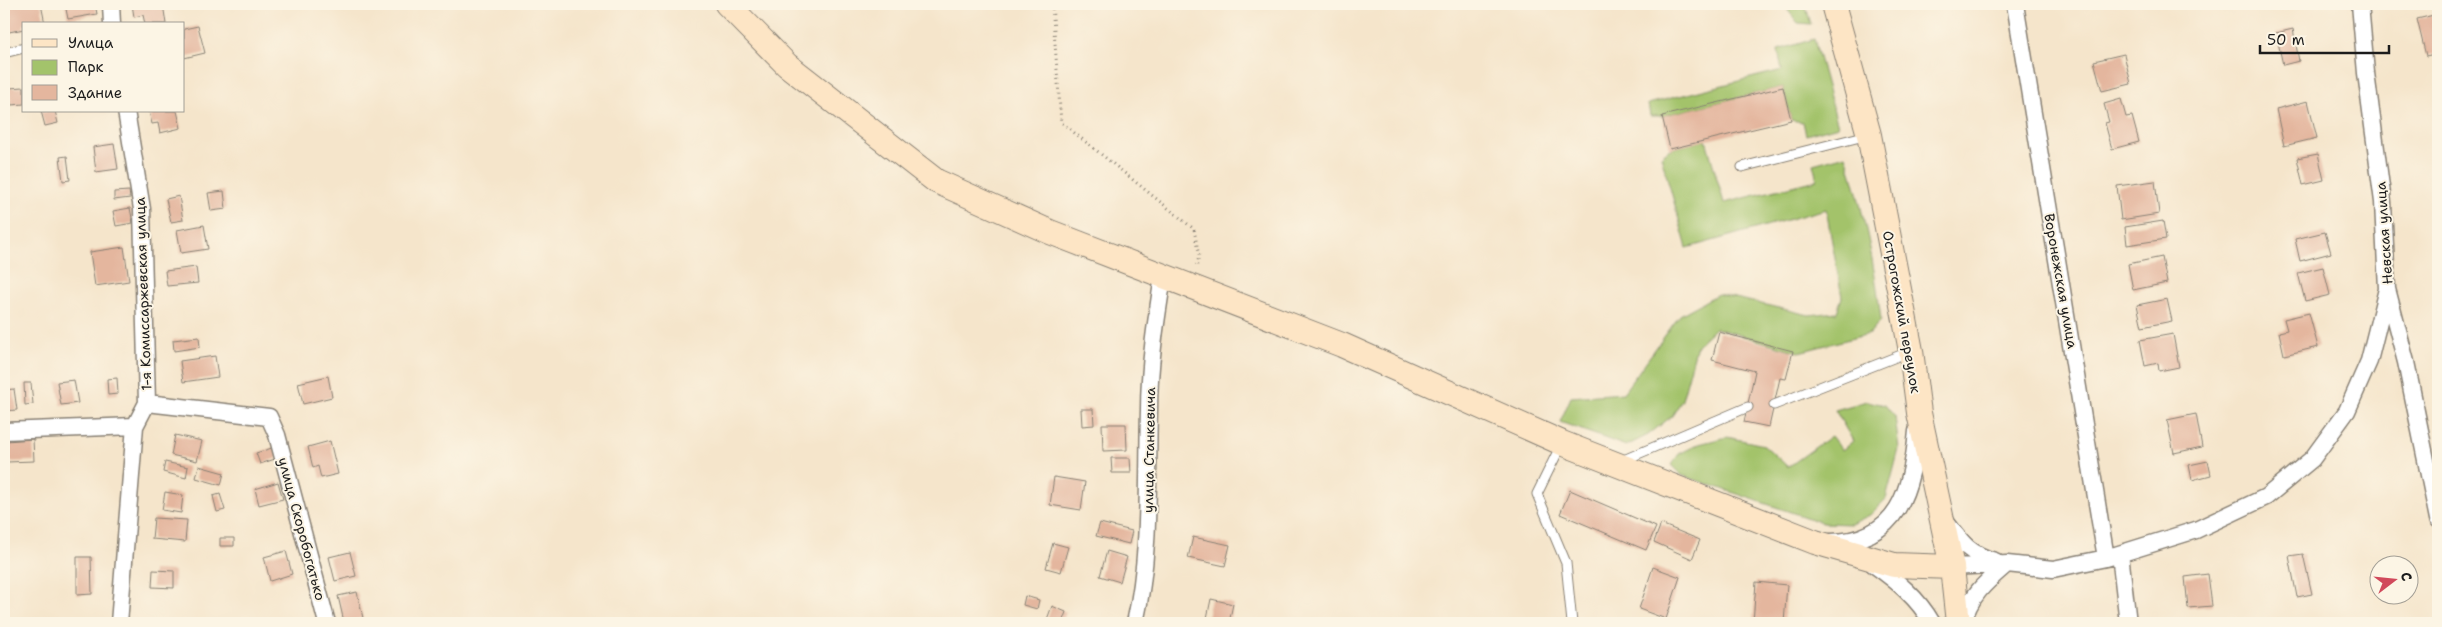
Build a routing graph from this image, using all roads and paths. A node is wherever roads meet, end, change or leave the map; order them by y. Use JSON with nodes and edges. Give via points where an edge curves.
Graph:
{"nodes":[{"id":1,"x":111,"y":4,"type":"edge"},
{"id":2,"x":727,"y":4,"type":"edge"},
{"id":3,"x":1052,"y":4,"type":"edge"},
{"id":4,"x":1833,"y":4,"type":"edge"},
{"id":5,"x":2015,"y":4,"type":"edge"},
{"id":6,"x":2360,"y":4,"type":"edge"},
{"id":7,"x":112,"y":22,"type":"edge"},
{"id":8,"x":22,"y":48,"type":"edge"},
{"id":9,"x":4,"y":53,"type":"edge"},
{"id":10,"x":126,"y":112,"type":"edge"},
{"id":11,"x":1869,"y":135,"type":"junction"},
{"id":12,"x":1742,"y":167,"type":"dead end"},
{"id":13,"x":1162,"y":277,"type":"junction"},
{"id":14,"x":1193,"y":288,"type":"junction"},
{"id":15,"x":2387,"y":289,"type":"junction"},
{"id":16,"x":1911,"y":351,"type":"junction"},
{"id":17,"x":147,"y":403,"type":"junction"},
{"id":18,"x":1774,"y":405,"type":"dead end"},
{"id":19,"x":1748,"y":407,"type":"dead end"},
{"id":20,"x":1919,"y":412,"type":"junction"},
{"id":21,"x":135,"y":426,"type":"junction"},
{"id":22,"x":4,"y":431,"type":"edge"},
{"id":23,"x":1562,"y":443,"type":"junction"},
{"id":24,"x":1614,"y":464,"type":"junction"},
{"id":25,"x":1940,"y":514,"type":"junction"},
{"id":26,"x":2438,"y":519,"type":"edge"},
{"id":27,"x":1815,"y":542,"type":"junction"},
{"id":28,"x":1861,"y":556,"type":"junction"},
{"id":29,"x":2113,"y":556,"type":"junction"},
{"id":30,"x":2007,"y":564,"type":"junction"},
{"id":31,"x":1952,"y":567,"type":"junction"},
{"id":32,"x":119,"y":623,"type":"edge"},
{"id":33,"x":327,"y":623,"type":"edge"},
{"id":34,"x":1135,"y":623,"type":"edge"},
{"id":35,"x":1572,"y":623,"type":"edge"},
{"id":36,"x":1932,"y":623,"type":"edge"},
{"id":37,"x":1958,"y":623,"type":"edge"},
{"id":38,"x":1963,"y":623,"type":"edge"},
{"id":39,"x":2128,"y":623,"type":"edge"}],
"edges":[{"from":1,"to":7,"type":"street"},
{"from":2,"to":13,"type":"main road","via":[[787,65],[936,181]]},
{"from":3,"to":14,"type":"path","via":[[1061,122],[1194,230],[1198,257]]},
{"from":4,"to":11,"type":"main road","name":"Острогожский переулок"},
{"from":5,"to":29,"type":"street","name":"Воронежская улица"},
{"from":6,"to":15,"type":"street","name":"Невская улица","via":[[2383,202]]},
{"from":8,"to":9,"type":"lane"},
{"from":10,"to":17,"type":"street","name":"1-я Комиссаржевская улица","via":[[142,209]]},
{"from":11,"to":12,"type":"lane"},
{"from":11,"to":16,"type":"main road","name":"Острогожский переулок"},
{"from":13,"to":14,"type":"main road"},
{"from":13,"to":34,"type":"street","name":"улица Станкевича","via":[[1153,336],[1148,513],[1141,598]]},
{"from":14,"to":23,"type":"main road","via":[[1342,345]]},
{"from":15,"to":26,"type":"street","name":"Невская улица","via":[[2406,362]]},
{"from":15,"to":29,"type":"street","via":[[2362,378],[2347,411],[2312,459],[2266,497],[2196,530]]},
{"from":16,"to":18,"type":"lane"},
{"from":16,"to":20,"type":"main road","name":"Острогожский переулок"},
{"from":17,"to":21,"type":"street","name":"1-я Комиссаржевская улица"},
{"from":17,"to":33,"type":"street","name":"улица Скоробогатько","via":[[269,417],[277,435]]},
{"from":19,"to":24,"type":"lane"},
{"from":20,"to":25,"type":"main road","name":"Острогожский переулок"},
{"from":20,"to":27,"type":"street","via":[[1908,489],[1896,514],[1870,534],[1841,542]]},
{"from":21,"to":22,"type":"street"},
{"from":21,"to":32,"type":"street","name":"1-я Комиссаржевская улица"},
{"from":23,"to":24,"type":"main road"},
{"from":23,"to":35,"type":"lane","via":[[1537,494],[1566,563]]},
{"from":24,"to":27,"type":"main road"},
{"from":25,"to":30,"type":"street","via":[[1960,541],[1978,557]]},
{"from":25,"to":31,"type":"main road","name":"Острогожский переулок"},
{"from":27,"to":28,"type":"main road"},
{"from":28,"to":31,"type":"main road","via":[[1894,565]]},
{"from":28,"to":36,"type":"street","via":[[1898,581]]},
{"from":29,"to":30,"type":"street","via":[[2053,569]]},
{"from":29,"to":39,"type":"street","name":"Воронежская улица"},
{"from":30,"to":31,"type":"street"},
{"from":30,"to":38,"type":"street","via":[[1980,589],[1966,608]]},
{"from":31,"to":37,"type":"main road","name":"Острогожский переулок"}]}
